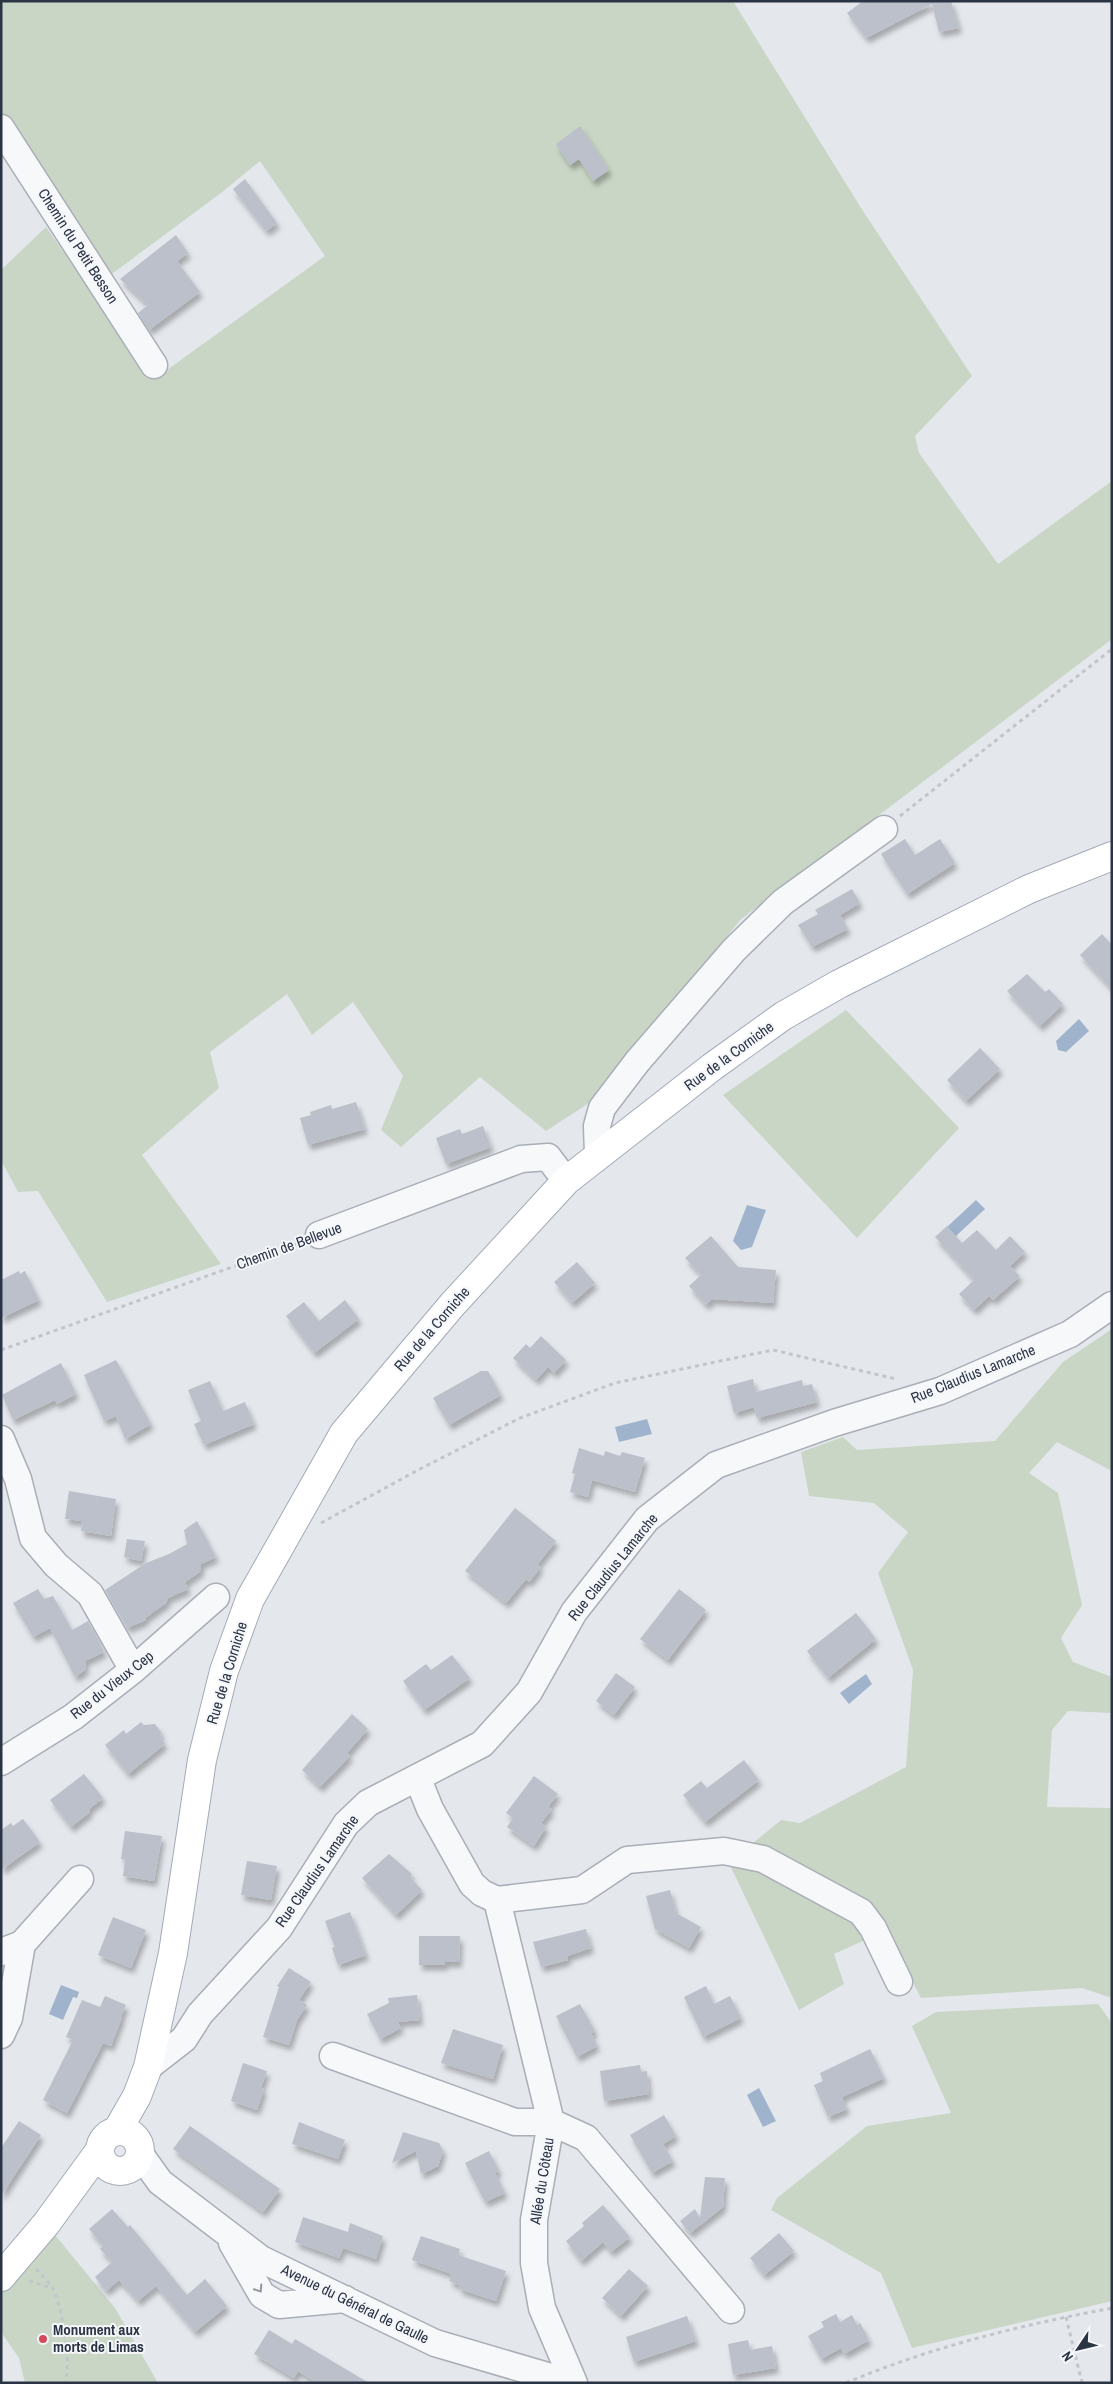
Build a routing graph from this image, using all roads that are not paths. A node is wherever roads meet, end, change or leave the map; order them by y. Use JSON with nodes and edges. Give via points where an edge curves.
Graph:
{"nodes":[{"id":1,"x":1,"y":128,"type":"edge"},
{"id":2,"x":154,"y":365,"type":"dead end"},
{"id":3,"x":884,"y":829,"type":"road end"},
{"id":4,"x":1112,"y":856,"type":"edge"},
{"id":5,"x":598,"y":1155,"type":"junction"},
{"id":6,"x":566,"y":1181,"type":"junction"},
{"id":7,"x":319,"y":1236,"type":"road end"},
{"id":8,"x":1112,"y":1305,"type":"edge"},
{"id":9,"x":1,"y":1439,"type":"edge"},
{"id":10,"x":216,"y":1597,"type":"dead end"},
{"id":11,"x":134,"y":1670,"type":"junction"},
{"id":12,"x":1,"y":1762,"type":"edge"},
{"id":13,"x":418,"y":1779,"type":"junction"},
{"id":14,"x":80,"y":1879,"type":"dead end"},
{"id":15,"x":497,"y":1900,"type":"junction"},
{"id":16,"x":12,"y":1948,"type":"edge"},
{"id":17,"x":899,"y":1982,"type":"dead end"},
{"id":18,"x":1,"y":2035,"type":"edge"},
{"id":19,"x":333,"y":2056,"type":"dead end"},
{"id":20,"x":148,"y":2067,"type":"junction"},
{"id":21,"x":552,"y":2122,"type":"junction"},
{"id":22,"x":122,"y":2152,"type":"junction"},
{"id":23,"x":226,"y":2232,"type":"junction"},
{"id":24,"x":1,"y":2277,"type":"edge"},
{"id":25,"x":345,"y":2299,"type":"junction"},
{"id":26,"x":731,"y":2310,"type":"dead end"},
{"id":27,"x":573,"y":2383,"type":"edge"}],
"edges":[{"from":1,"to":2,"type":"street","name":"Chemin du Petit Besson"},
{"from":3,"to":5,"type":"street","via":[[783,902],[734,950],[637,1062],[602,1108],[597,1126]]},
{"from":4,"to":5,"type":"main road","name":"Rue de la Corniche","via":[[1030,889],[839,984],[783,1016]]},
{"from":5,"to":6,"type":"main road","name":"Rue de la Corniche"},
{"from":6,"to":7,"type":"street","name":"Chemin de Bellevue","via":[[548,1157],[521,1159]]},
{"from":6,"to":20,"type":"main road","name":"Rue de la Corniche","via":[[452,1304],[344,1432],[250,1599],[224,1671],[202,1760],[173,1953]]},
{"from":8,"to":13,"type":"street","name":"Rue Claudius Lamarche","via":[[1070,1334],[940,1391],[716,1464],[647,1519],[574,1612],[529,1692],[482,1744]]},
{"from":9,"to":11,"type":"street","via":[[18,1479],[33,1538],[56,1566],[90,1594]]},
{"from":10,"to":11,"type":"street","name":"Rue du Vieux Cep"},
{"from":11,"to":12,"type":"street","name":"Rue du Vieux Cep","via":[[73,1717]]},
{"from":13,"to":15,"type":"street","via":[[430,1809],[472,1884]]},
{"from":13,"to":20,"type":"street","name":"Rue Claudius Lamarche","via":[[368,1803],[346,1824],[278,1928],[200,2014],[184,2039]]},
{"from":14,"to":16,"type":"street"},
{"from":15,"to":17,"type":"street","via":[[582,1890],[627,1860],[724,1851],[763,1859],[860,1912],[873,1928]]},
{"from":15,"to":21,"type":"street","name":"Allée du Côteau"},
{"from":16,"to":18,"type":"street","via":[[9,2018]]},
{"from":19,"to":21,"type":"street","name":"Allée du Côteau","via":[[515,2122]]},
{"from":20,"to":22,"type":"main road","name":"Rue de la Corniche"},
{"from":21,"to":26,"type":"street","name":"Allée du Côteau","via":[[586,2138]]},
{"from":21,"to":27,"type":"street","name":"Allée du Côteau","via":[[534,2220],[534,2263],[542,2308]]},
{"from":22,"to":23,"type":"street","name":"Avenue du Général de Gaulle"},
{"from":22,"to":24,"type":"main road","via":[[63,2201],[23,2254]]},
{"from":23,"to":25,"type":"street","name":"Avenue du Général de Gaulle","via":[[261,2259]]},
{"from":23,"to":25,"type":"street","one_way":true,"via":[[262,2295],[279,2305]]},
{"from":25,"to":27,"type":"street","name":"Avenue du Général de Gaulle","via":[[435,2343]]}]}
